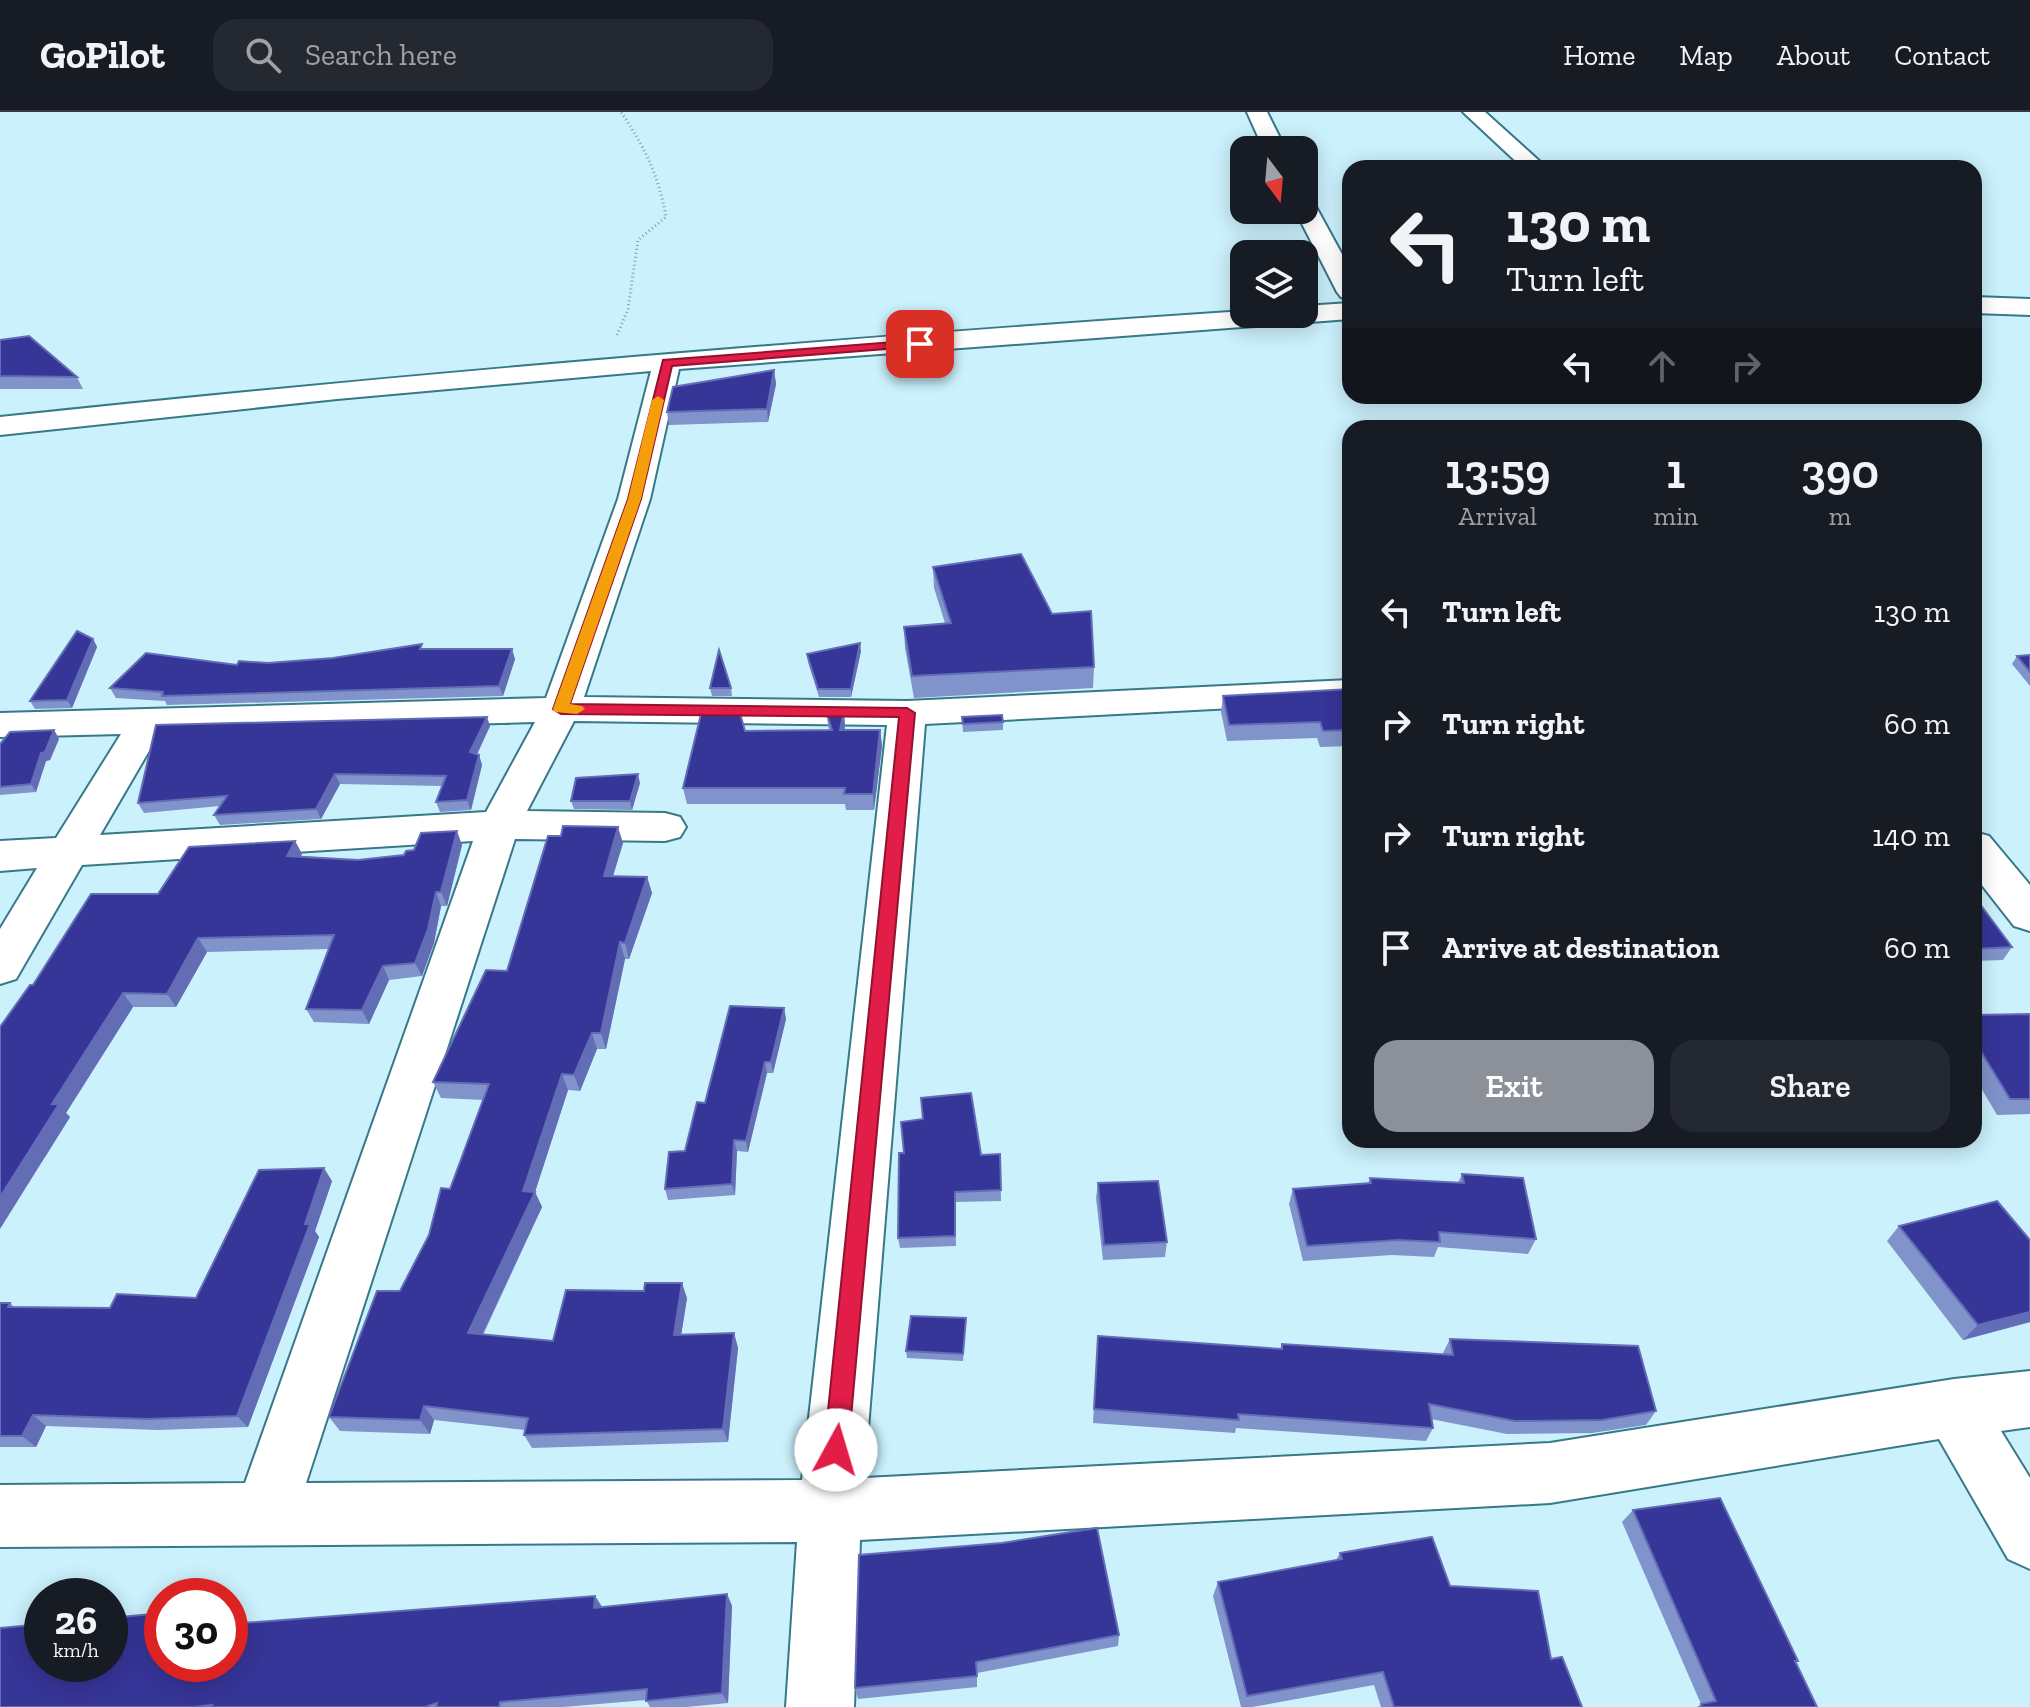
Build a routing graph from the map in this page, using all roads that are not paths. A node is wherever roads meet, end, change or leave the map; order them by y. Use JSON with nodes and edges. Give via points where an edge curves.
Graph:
{"nodes":[{"id":1,"x":1257,"y":112,"type":"edge"},
{"id":2,"x":1473,"y":112,"type":"edge"},
{"id":3,"x":1268,"y":136,"type":"edge"},
{"id":4,"x":1527,"y":160,"type":"edge"},
{"id":5,"x":1314,"y":224,"type":"edge"},
{"id":6,"x":1342,"y":277,"type":"edge"},
{"id":7,"x":1982,"y":305,"type":"edge"},
{"id":8,"x":2030,"y":307,"type":"edge"},
{"id":9,"x":1342,"y":312,"type":"edge"},
{"id":10,"x":667,"y":363,"type":"junction"},
{"id":11,"x":0,"y":426,"type":"edge"},
{"id":12,"x":1342,"y":691,"type":"edge"},
{"id":13,"x":561,"y":709,"type":"junction"},
{"id":14,"x":907,"y":713,"type":"junction"},
{"id":15,"x":147,"y":722,"type":"junction"},
{"id":16,"x":0,"y":725,"type":"edge"},
{"id":17,"x":499,"y":825,"type":"junction"},
{"id":18,"x":665,"y":827,"type":"dead end"},
{"id":19,"x":69,"y":852,"type":"junction"},
{"id":20,"x":0,"y":856,"type":"edge"},
{"id":21,"x":1982,"y":856,"type":"edge"},
{"id":22,"x":2030,"y":915,"type":"edge"},
{"id":23,"x":0,"y":967,"type":"edge"},
{"id":24,"x":2030,"y":1399,"type":"edge"},
{"id":25,"x":1954,"y":1408,"type":"junction"},
{"id":26,"x":830,"y":1511,"type":"junction"},
{"id":27,"x":265,"y":1514,"type":"junction"},
{"id":28,"x":0,"y":1516,"type":"edge"},
{"id":29,"x":2030,"y":1537,"type":"edge"},
{"id":30,"x":820,"y":1707,"type":"edge"}],
"edges":[{"from":1,"to":3,"type":"street"},
{"from":2,"to":4,"type":"street"},
{"from":5,"to":6,"type":"street"},
{"from":7,"to":8,"type":"street"},
{"from":9,"to":10,"type":"street"},
{"from":10,"to":11,"type":"street"},
{"from":10,"to":13,"type":"street","via":[[634,499]]},
{"from":12,"to":14,"type":"street"},
{"from":13,"to":14,"type":"street"},
{"from":13,"to":15,"type":"street"},
{"from":13,"to":17,"type":"street"},
{"from":14,"to":26,"type":"street"},
{"from":15,"to":16,"type":"street"},
{"from":15,"to":19,"type":"street"},
{"from":17,"to":18,"type":"street"},
{"from":17,"to":19,"type":"street"},
{"from":17,"to":27,"type":"street"},
{"from":19,"to":20,"type":"street"},
{"from":19,"to":23,"type":"street"},
{"from":21,"to":22,"type":"street"},
{"from":24,"to":25,"type":"street"},
{"from":25,"to":26,"type":"street","via":[[1550,1473]]},
{"from":25,"to":29,"type":"street"},
{"from":26,"to":27,"type":"street"},
{"from":26,"to":30,"type":"street"},
{"from":27,"to":28,"type":"street"}]}
